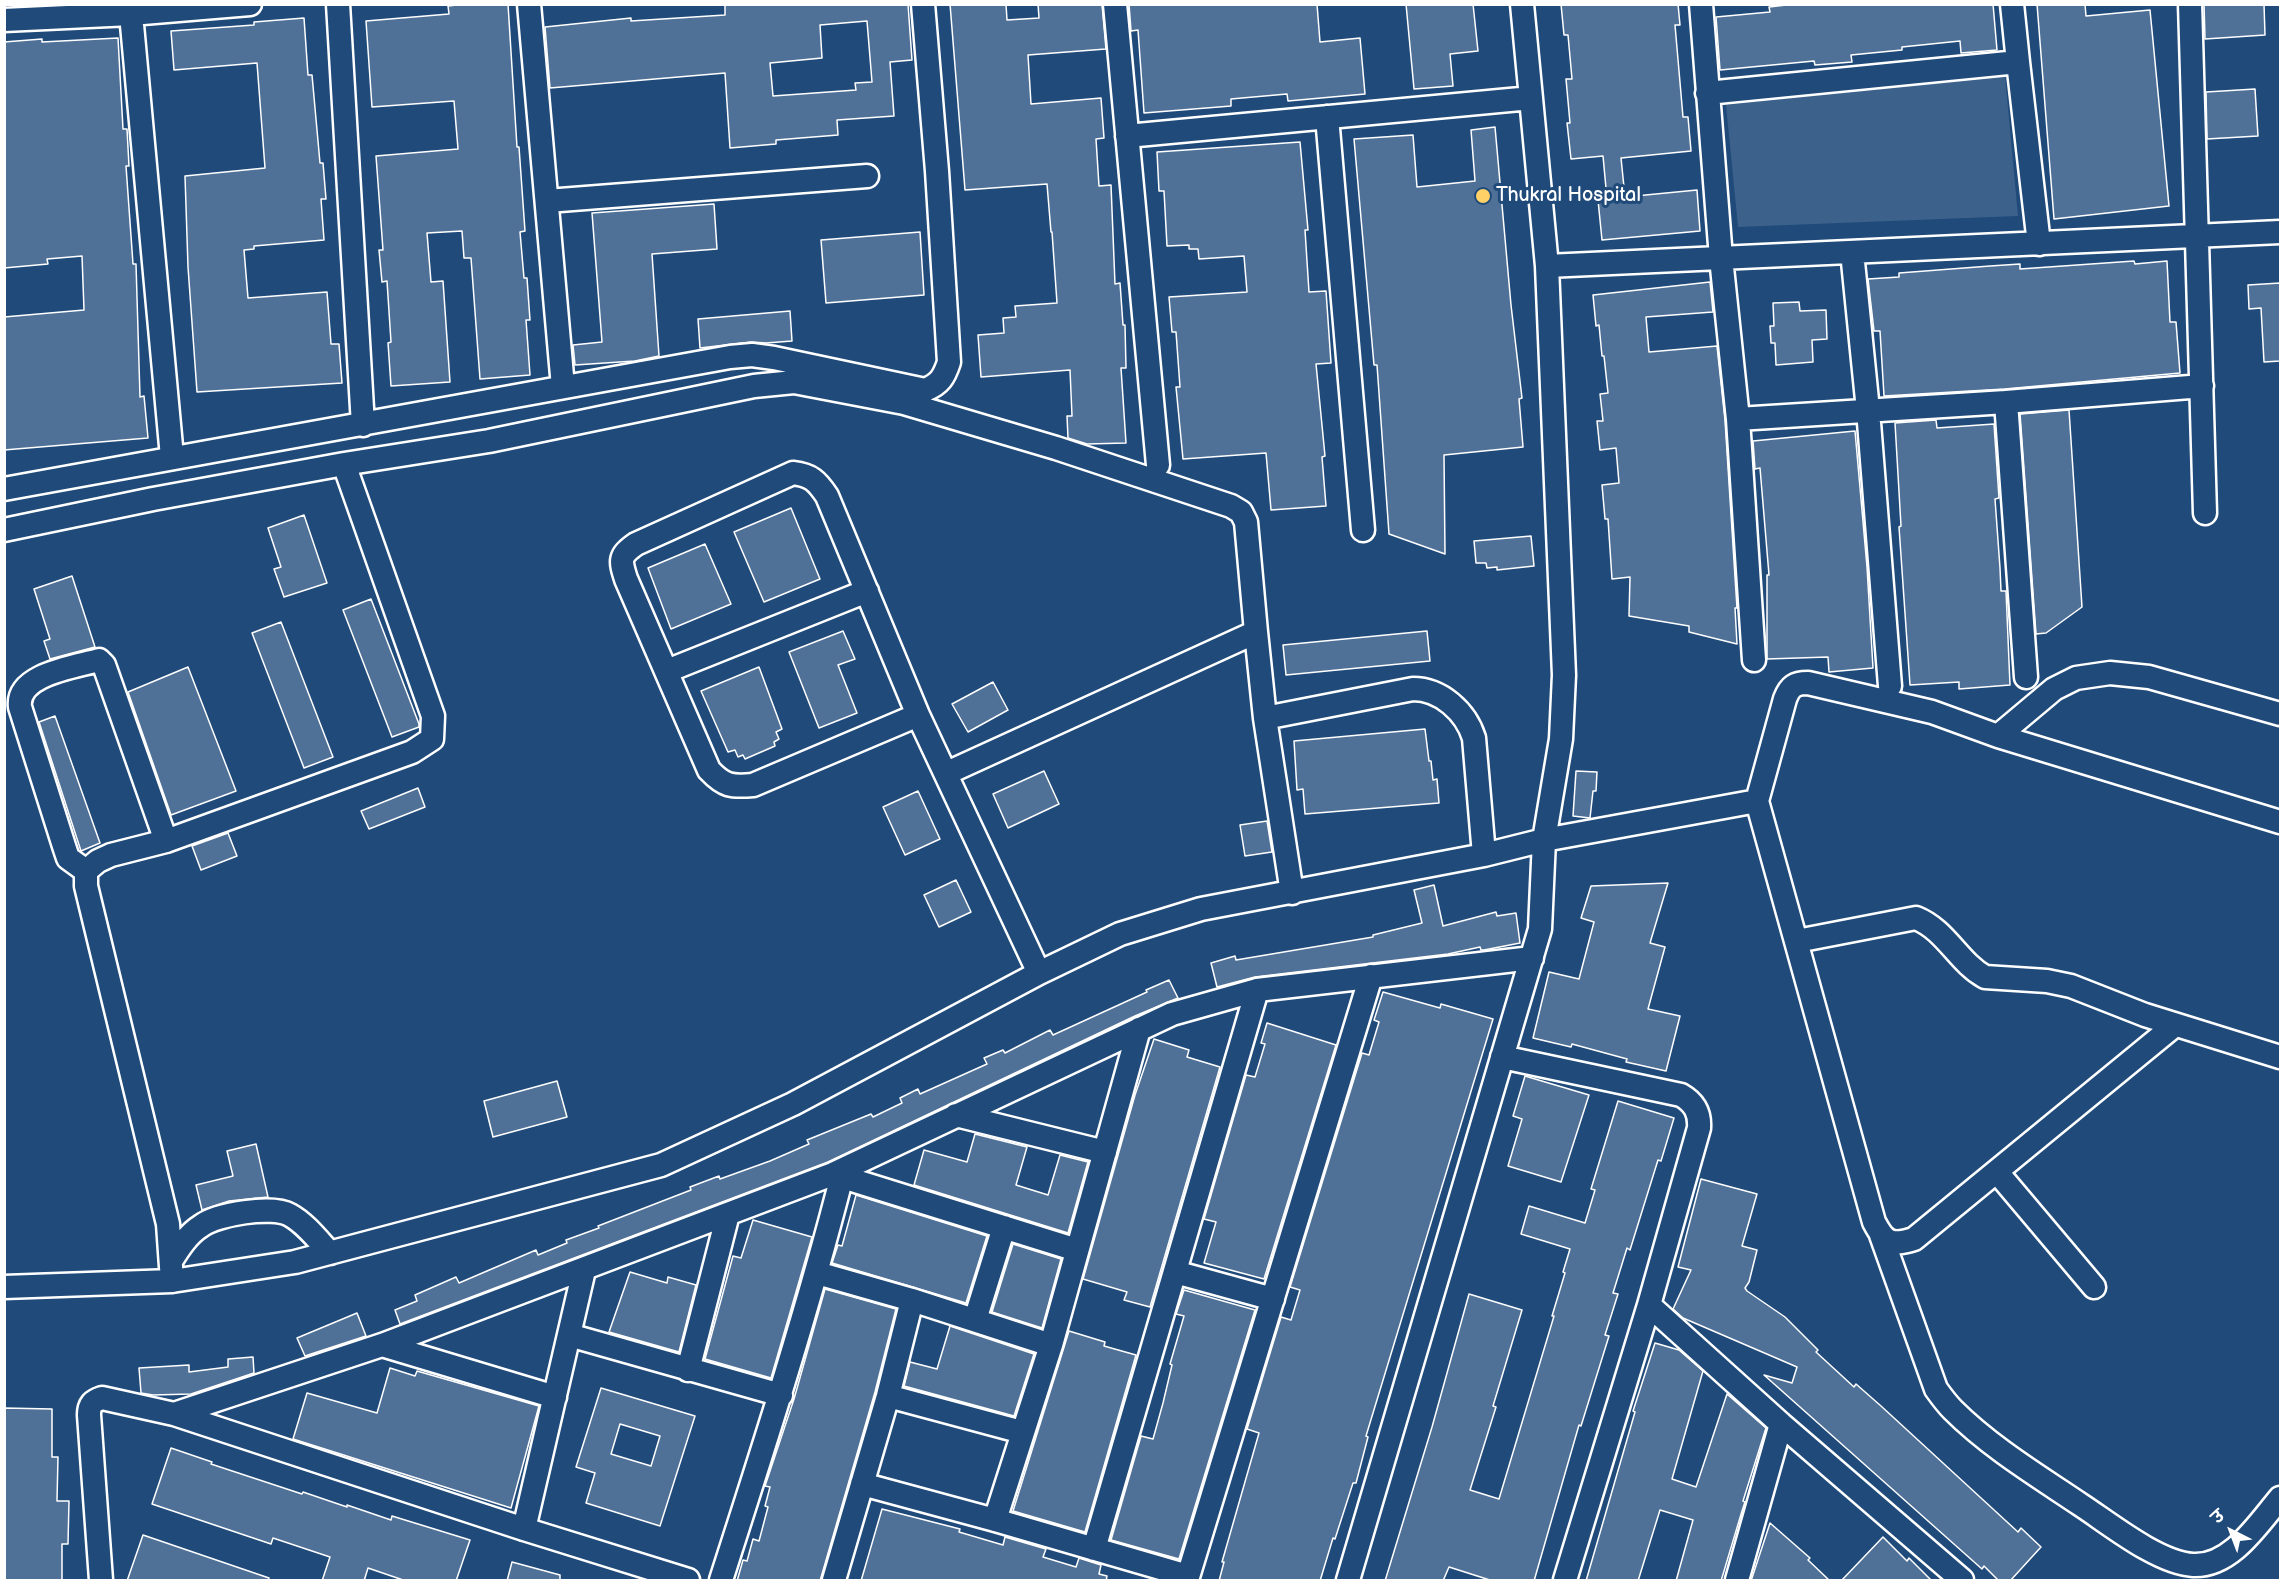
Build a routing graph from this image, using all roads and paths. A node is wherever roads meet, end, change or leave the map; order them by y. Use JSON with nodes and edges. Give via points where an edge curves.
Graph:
{"nodes":[{"id":1,"x":250,"y":4,"type":"edge"},
{"id":2,"x":338,"y":4,"type":"edge"},
{"id":3,"x":529,"y":4,"type":"edge"},
{"id":4,"x":923,"y":4,"type":"edge"},
{"id":5,"x":1115,"y":4,"type":"edge"},
{"id":6,"x":1522,"y":4,"type":"edge"},
{"id":7,"x":1701,"y":4,"type":"edge"},
{"id":8,"x":2012,"y":4,"type":"edge"},
{"id":9,"x":2190,"y":4,"type":"edge"},
{"id":10,"x":131,"y":14,"type":"junction"},
{"id":11,"x":4,"y":20,"type":"edge"},
{"id":12,"x":2018,"y":62,"type":"junction"},
{"id":13,"x":1707,"y":93,"type":"junction"},
{"id":14,"x":1531,"y":98,"type":"junction"},
{"id":15,"x":1327,"y":117,"type":"junction"},
{"id":16,"x":1127,"y":136,"type":"junction"},
{"id":17,"x":867,"y":176,"type":"dead end"},
{"id":18,"x":546,"y":201,"type":"junction"},
{"id":19,"x":2280,"y":232,"type":"edge"},
{"id":20,"x":2197,"y":236,"type":"junction"},
{"id":21,"x":2039,"y":244,"type":"junction"},
{"id":22,"x":1852,"y":252,"type":"junction"},
{"id":23,"x":1721,"y":258,"type":"junction"},
{"id":24,"x":1547,"y":266,"type":"junction"},
{"id":25,"x":2202,"y":386,"type":"junction"},
{"id":26,"x":563,"y":387,"type":"junction"},
{"id":27,"x":2006,"y":402,"type":"junction"},
{"id":28,"x":1868,"y":410,"type":"junction"},
{"id":29,"x":1738,"y":419,"type":"junction"},
{"id":30,"x":363,"y":425,"type":"junction"},
{"id":31,"x":172,"y":458,"type":"junction"},
{"id":32,"x":344,"y":464,"type":"junction"},
{"id":33,"x":1158,"y":465,"type":"dead end"},
{"id":34,"x":4,"y":489,"type":"edge"},
{"id":35,"x":2205,"y":513,"type":"dead end"},
{"id":36,"x":4,"y":530,"type":"edge"},
{"id":37,"x":1363,"y":530,"type":"dead end"},
{"id":38,"x":867,"y":591,"type":"junction"},
{"id":39,"x":1256,"y":632,"type":"junction"},
{"id":40,"x":1754,"y":660,"type":"dead end"},
{"id":41,"x":667,"y":671,"type":"junction"},
{"id":42,"x":2025,"y":677,"type":"dead end"},
{"id":43,"x":1890,"y":686,"type":"dead end"},
{"id":44,"x":2280,"y":714,"type":"edge"},
{"id":45,"x":918,"y":715,"type":"junction"},
{"id":46,"x":1265,"y":718,"type":"junction"},
{"id":47,"x":1998,"y":736,"type":"junction"},
{"id":48,"x":947,"y":773,"type":"junction"},
{"id":49,"x":1757,"y":801,"type":"junction"},
{"id":50,"x":2280,"y":822,"type":"edge"},
{"id":51,"x":1544,"y":840,"type":"junction"},
{"id":52,"x":166,"y":841,"type":"junction"},
{"id":53,"x":1484,"y":855,"type":"junction"},
{"id":54,"x":86,"y":871,"type":"junction"},
{"id":55,"x":1292,"y":893,"type":"junction"},
{"id":56,"x":1797,"y":941,"type":"junction"},
{"id":57,"x":1532,"y":958,"type":"junction"},
{"id":58,"x":1039,"y":973,"type":"junction"},
{"id":59,"x":1371,"y":976,"type":"junction"},
{"id":60,"x":1257,"y":990,"type":"junction"},
{"id":61,"x":2175,"y":1025,"type":"junction"},
{"id":62,"x":1139,"y":1029,"type":"junction"},
{"id":63,"x":1502,"y":1057,"type":"junction"},
{"id":64,"x":2280,"y":1057,"type":"edge"},
{"id":65,"x":957,"y":1115,"type":"junction"},
{"id":66,"x":1105,"y":1152,"type":"junction"},
{"id":67,"x":1997,"y":1172,"type":"junction"},
{"id":68,"x":837,"y":1175,"type":"junction"},
{"id":69,"x":728,"y":1214,"type":"junction"},
{"id":70,"x":1004,"y":1227,"type":"junction"},
{"id":71,"x":1881,"y":1235,"type":"junction"},
{"id":72,"x":1077,"y":1250,"type":"junction"},
{"id":73,"x":330,"y":1253,"type":"junction"},
{"id":74,"x":584,"y":1270,"type":"junction"},
{"id":75,"x":172,"y":1271,"type":"junction"},
{"id":76,"x":1175,"y":1272,"type":"junction"},
{"id":77,"x":817,"y":1273,"type":"junction"},
{"id":78,"x":4,"y":1287,"type":"edge"},
{"id":79,"x":2094,"y":1287,"type":"dead end"},
{"id":80,"x":1273,"y":1299,"type":"junction"},
{"id":81,"x":912,"y":1300,"type":"junction"},
{"id":82,"x":1649,"y":1305,"type":"junction"},
{"id":83,"x":975,"y":1320,"type":"junction"},
{"id":84,"x":569,"y":1335,"type":"junction"},
{"id":85,"x":382,"y":1345,"type":"junction"},
{"id":86,"x":1051,"y":1345,"type":"junction"},
{"id":87,"x":688,"y":1370,"type":"junction"},
{"id":88,"x":781,"y":1395,"type":"junction"},
{"id":89,"x":555,"y":1396,"type":"junction"},
{"id":90,"x":888,"y":1396,"type":"junction"},
{"id":91,"x":174,"y":1414,"type":"junction"},
{"id":92,"x":1781,"y":1424,"type":"junction"},
{"id":93,"x":1022,"y":1432,"type":"junction"},
{"id":94,"x":862,"y":1484,"type":"junction"},
{"id":95,"x":2280,"y":1498,"type":"edge"},
{"id":96,"x":995,"y":1520,"type":"junction"},
{"id":97,"x":524,"y":1529,"type":"junction"},
{"id":98,"x":1094,"y":1549,"type":"junction"},
{"id":99,"x":1188,"y":1578,"type":"edge"},
{"id":100,"x":101,"y":1581,"type":"edge"},
{"id":101,"x":688,"y":1581,"type":"edge"},
{"id":102,"x":720,"y":1581,"type":"edge"},
{"id":103,"x":834,"y":1581,"type":"edge"},
{"id":104,"x":1348,"y":1581,"type":"edge"},
{"id":105,"x":1565,"y":1581,"type":"edge"},
{"id":106,"x":1737,"y":1581,"type":"edge"},
{"id":107,"x":1962,"y":1581,"type":"edge"}],
"edges":[{"from":1,"to":10,"type":"street"},
{"from":2,"to":30,"type":"street"},
{"from":3,"to":18,"type":"street"},
{"from":4,"to":26,"type":"street","via":[[949,362],[938,385],[925,390],[752,355]]},
{"from":5,"to":16,"type":"street"},
{"from":6,"to":14,"type":"street"},
{"from":7,"to":13,"type":"street"},
{"from":8,"to":12,"type":"street"},
{"from":9,"to":20,"type":"street"},
{"from":10,"to":11,"type":"street"},
{"from":10,"to":31,"type":"street"},
{"from":12,"to":13,"type":"street"},
{"from":12,"to":21,"type":"street"},
{"from":13,"to":23,"type":"street"},
{"from":14,"to":15,"type":"street"},
{"from":14,"to":24,"type":"street"},
{"from":15,"to":16,"type":"street"},
{"from":15,"to":37,"type":"street"},
{"from":16,"to":33,"type":"street"},
{"from":17,"to":18,"type":"street"},
{"from":18,"to":26,"type":"street"},
{"from":19,"to":20,"type":"street"},
{"from":20,"to":21,"type":"street"},
{"from":20,"to":25,"type":"street"},
{"from":21,"to":22,"type":"street"},
{"from":22,"to":23,"type":"street"},
{"from":22,"to":28,"type":"street"},
{"from":23,"to":24,"type":"street"},
{"from":23,"to":29,"type":"street"},
{"from":24,"to":51,"type":"street","via":[[1564,675],[1561,739]]},
{"from":25,"to":27,"type":"street"},
{"from":25,"to":35,"type":"street"},
{"from":26,"to":30,"type":"street"},
{"from":27,"to":28,"type":"street"},
{"from":27,"to":42,"type":"street"},
{"from":28,"to":29,"type":"street"},
{"from":28,"to":43,"type":"street"},
{"from":29,"to":40,"type":"street"},
{"from":30,"to":31,"type":"street"},
{"from":31,"to":34,"type":"street"},
{"from":32,"to":36,"type":"street","via":[[153,498]]},
{"from":32,"to":39,"type":"street","via":[[489,441],[754,386],[794,382],[823,387],[904,403],[1231,506],[1241,512],[1246,522]]},
{"from":32,"to":52,"type":"street","via":[[433,716],[432,738],[412,752]]},
{"from":38,"to":41,"type":"street"},
{"from":38,"to":41,"type":"street","via":[[827,496],[818,482],[793,473],[624,552],[621,564],[626,579]]},
{"from":38,"to":45,"type":"street"},
{"from":39,"to":46,"type":"street"},
{"from":39,"to":48,"type":"street"},
{"from":41,"to":45,"type":"street","via":[[709,770],[721,783],[736,787],[753,785]]},
{"from":44,"to":47,"type":"street","via":[[2149,677],[2110,673],[2076,678],[2054,689]]},
{"from":45,"to":48,"type":"street"},
{"from":46,"to":53,"type":"street","via":[[1413,689],[1434,693],[1460,712],[1472,729]]},
{"from":46,"to":55,"type":"street"},
{"from":47,"to":49,"type":"street","via":[[1932,712],[1797,683],[1785,699]]},
{"from":47,"to":50,"type":"street"},
{"from":48,"to":58,"type":"street"},
{"from":49,"to":51,"type":"street"},
{"from":49,"to":56,"type":"street"},
{"from":51,"to":53,"type":"street"},
{"from":51,"to":57,"type":"street","via":[[1540,929]]},
{"from":52,"to":54,"type":"street","via":[[111,855]]},
{"from":52,"to":54,"type":"street","via":[[104,665],[99,660],[48,674],[23,689],[20,707],[68,858]]},
{"from":53,"to":55,"type":"street"},
{"from":54,"to":75,"type":"street","via":[[86,886],[168,1224]]},
{"from":55,"to":58,"type":"street","via":[[1201,909],[1120,934]]},
{"from":56,"to":61,"type":"street","via":[[1916,918],[1941,933],[1985,977],[2071,986]]},
{"from":56,"to":71,"type":"street","via":[[1874,1222]]},
{"from":57,"to":59,"type":"street"},
{"from":57,"to":63,"type":"street"},
{"from":58,"to":73,"type":"street","via":[[793,1104],[661,1165]]},
{"from":59,"to":60,"type":"street"},
{"from":59,"to":80,"type":"street"},
{"from":60,"to":62,"type":"street","via":[[1172,1014]]},
{"from":60,"to":76,"type":"street"},
{"from":61,"to":64,"type":"street"},
{"from":61,"to":67,"type":"street"},
{"from":62,"to":65,"type":"street"},
{"from":62,"to":66,"type":"street"},
{"from":63,"to":82,"type":"street","via":[[1681,1095],[1700,1114],[1700,1128]]},
{"from":63,"to":104,"type":"street"},
{"from":65,"to":66,"type":"street"},
{"from":65,"to":68,"type":"street"},
{"from":66,"to":72,"type":"street"},
{"from":67,"to":71,"type":"street","via":[[1914,1239],[1890,1242]]},
{"from":67,"to":79,"type":"street"},
{"from":68,"to":69,"type":"street"},
{"from":68,"to":70,"type":"street"},
{"from":68,"to":77,"type":"street"},
{"from":69,"to":74,"type":"street"},
{"from":69,"to":87,"type":"street"},
{"from":70,"to":72,"type":"street"},
{"from":70,"to":83,"type":"street"},
{"from":71,"to":95,"type":"street","via":[[1936,1389],[1953,1410],[2032,1472],[2136,1542],[2193,1565],[2218,1560],[2244,1540]]},
{"from":72,"to":86,"type":"street"},
{"from":73,"to":75,"type":"street","via":[[295,1262]]},
{"from":73,"to":75,"type":"street","via":[[290,1215],[268,1210],[203,1224],[188,1238]]},
{"from":74,"to":84,"type":"street"},
{"from":74,"to":85,"type":"street"},
{"from":75,"to":78,"type":"street"},
{"from":76,"to":80,"type":"street"},
{"from":76,"to":98,"type":"street"},
{"from":77,"to":81,"type":"street"},
{"from":77,"to":88,"type":"street"},
{"from":80,"to":99,"type":"street"},
{"from":81,"to":83,"type":"street"},
{"from":81,"to":90,"type":"street"},
{"from":82,"to":92,"type":"street"},
{"from":82,"to":105,"type":"street"},
{"from":83,"to":86,"type":"street"},
{"from":84,"to":87,"type":"street"},
{"from":84,"to":89,"type":"street"},
{"from":85,"to":89,"type":"street"},
{"from":85,"to":91,"type":"street"},
{"from":86,"to":93,"type":"street"},
{"from":87,"to":88,"type":"street"},
{"from":88,"to":102,"type":"street"},
{"from":89,"to":97,"type":"street"},
{"from":90,"to":93,"type":"street"},
{"from":90,"to":94,"type":"street"},
{"from":91,"to":97,"type":"street"},
{"from":91,"to":100,"type":"street","via":[[102,1398],[89,1407]]},
{"from":92,"to":106,"type":"street"},
{"from":92,"to":107,"type":"street"},
{"from":93,"to":96,"type":"street"},
{"from":94,"to":96,"type":"street"},
{"from":94,"to":103,"type":"street"},
{"from":96,"to":98,"type":"street"},
{"from":97,"to":101,"type":"street"},
{"from":98,"to":99,"type":"street"}]}
